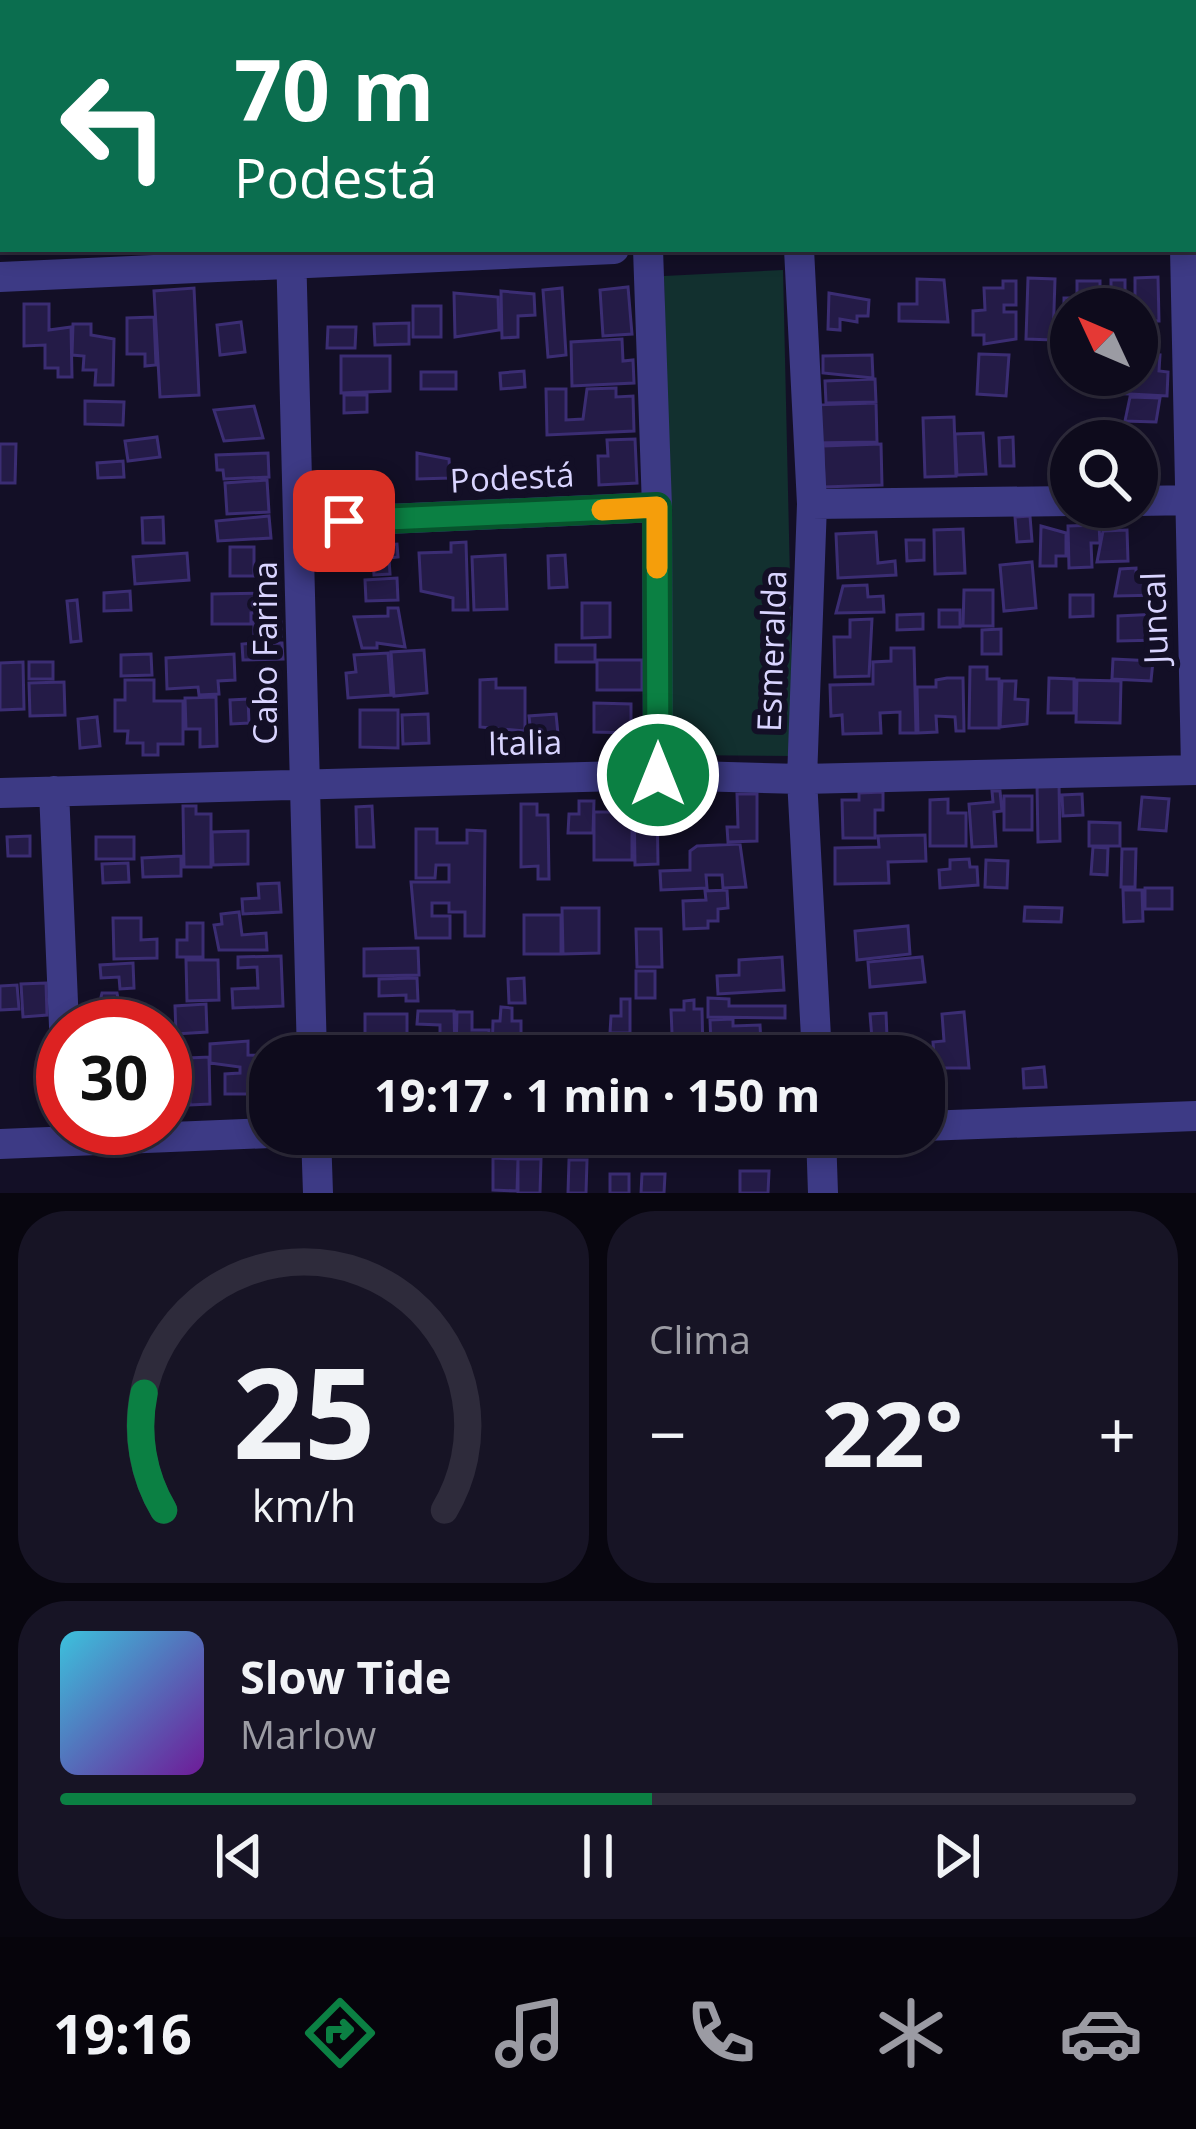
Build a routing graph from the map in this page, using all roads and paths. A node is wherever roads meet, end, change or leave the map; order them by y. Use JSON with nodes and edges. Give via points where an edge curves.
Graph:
{"nodes":[{"id":1,"x":476,"y":252,"type":"edge"},
{"id":2,"x":648,"y":252,"type":"edge"},
{"id":3,"x":799,"y":252,"type":"edge"},
{"id":4,"x":1184,"y":252,"type":"edge"},
{"id":5,"x":292,"y":256,"type":"edge"},
{"id":6,"x":0,"y":277,"type":"edge"},
{"id":7,"x":1191,"y":500,"type":"edge"},
{"id":8,"x":1050,"y":501,"type":"edge"},
{"id":9,"x":1158,"y":501,"type":"edge"},
{"id":10,"x":812,"y":504,"type":"junction"},
{"id":11,"x":657,"y":507,"type":"junction"},
{"id":12,"x":299,"y":523,"type":"junction"},
{"id":13,"x":1196,"y":769,"type":"edge"},
{"id":14,"x":658,"y":775,"type":"junction"},
{"id":15,"x":802,"y":779,"type":"junction"},
{"id":16,"x":302,"y":782,"type":"junction"},
{"id":17,"x":54,"y":791,"type":"junction"},
{"id":18,"x":0,"y":793,"type":"edge"},
{"id":19,"x":63,"y":999,"type":"edge"},
{"id":20,"x":312,"y":1035,"type":"edge"},
{"id":21,"x":816,"y":1035,"type":"edge"},
{"id":22,"x":1196,"y":1116,"type":"edge"},
{"id":23,"x":945,"y":1125,"type":"edge"},
{"id":24,"x":192,"y":1133,"type":"edge"},
{"id":25,"x":249,"y":1133,"type":"edge"},
{"id":26,"x":36,"y":1139,"type":"edge"},
{"id":27,"x":0,"y":1144,"type":"edge"},
{"id":28,"x":316,"y":1155,"type":"edge"},
{"id":29,"x":822,"y":1155,"type":"edge"},
{"id":30,"x":317,"y":1193,"type":"edge"},
{"id":31,"x":823,"y":1193,"type":"edge"}],
"edges":[{"from":1,"to":5,"type":"street"},
{"from":2,"to":11,"type":"street"},
{"from":3,"to":10,"type":"street","name":"Esmeralda"},
{"from":4,"to":7,"type":"street","name":"Juncal"},
{"from":5,"to":6,"type":"street"},
{"from":5,"to":12,"type":"street","name":"Cabo Farina"},
{"from":7,"to":9,"type":"street"},
{"from":7,"to":13,"type":"street","name":"Juncal"},
{"from":8,"to":10,"type":"street"},
{"from":10,"to":15,"type":"street","name":"Esmeralda"},
{"from":11,"to":12,"type":"street","name":"Podestá"},
{"from":11,"to":14,"type":"street"},
{"from":12,"to":16,"type":"street","name":"Cabo Farina"},
{"from":13,"to":15,"type":"street","name":"Italia"},
{"from":14,"to":15,"type":"street","name":"Italia"},
{"from":14,"to":16,"type":"street","name":"Italia"},
{"from":15,"to":21,"type":"street","name":"Esmeralda"},
{"from":16,"to":17,"type":"street","name":"Italia"},
{"from":16,"to":20,"type":"street","name":"Cabo Farina"},
{"from":17,"to":18,"type":"street","name":"Italia"},
{"from":17,"to":19,"type":"street"},
{"from":22,"to":23,"type":"street"},
{"from":24,"to":25,"type":"street"},
{"from":26,"to":27,"type":"street"},
{"from":28,"to":30,"type":"street"},
{"from":29,"to":31,"type":"street"}]}
